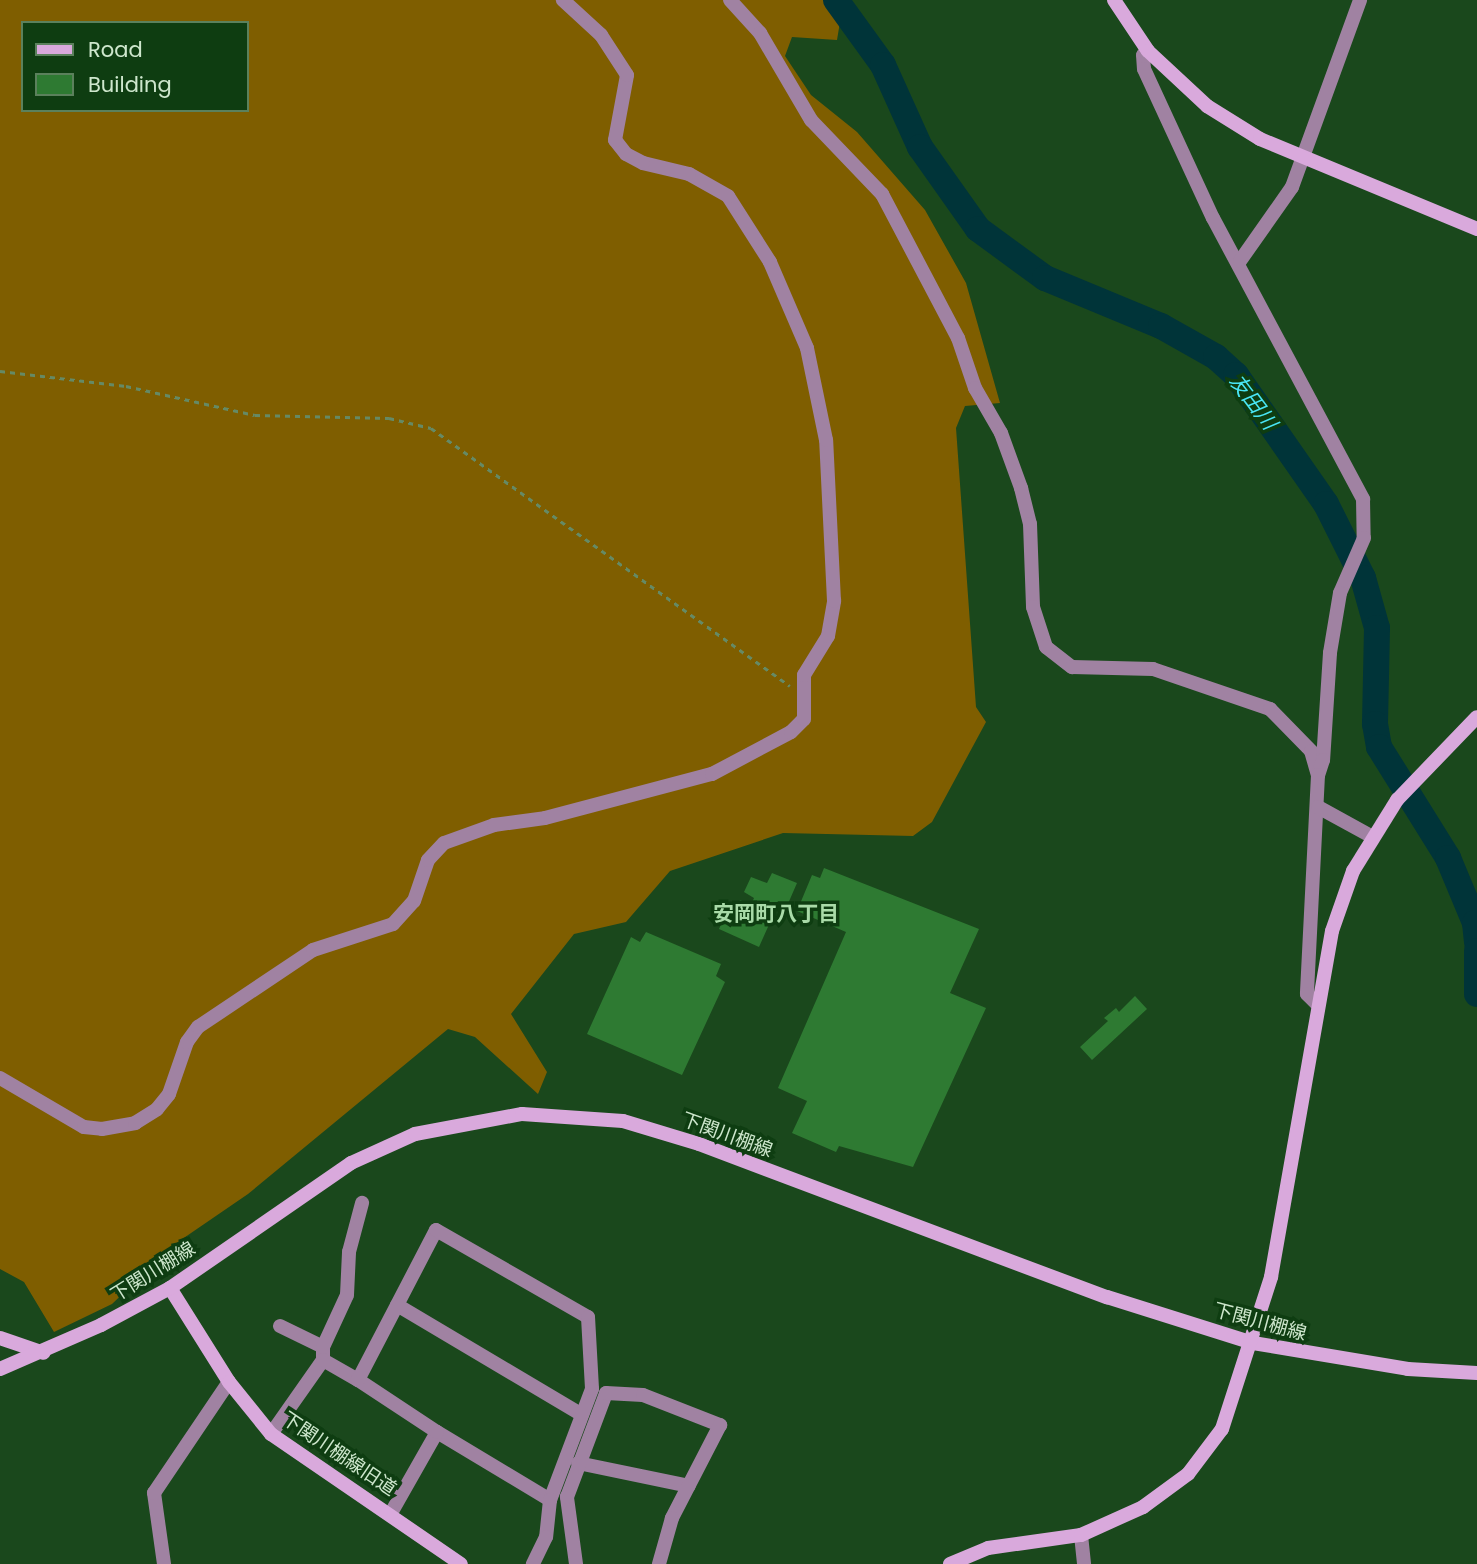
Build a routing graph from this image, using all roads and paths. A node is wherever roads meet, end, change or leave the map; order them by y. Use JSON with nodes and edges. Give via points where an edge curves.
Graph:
{"nodes":[{"id":1,"x":563,"y":0,"type":"edge"},
{"id":2,"x":730,"y":0,"type":"edge"},
{"id":3,"x":1114,"y":0,"type":"edge"},
{"id":4,"x":1360,"y":0,"type":"edge"},
{"id":5,"x":1148,"y":51,"type":"junction"},
{"id":6,"x":1305,"y":159,"type":"junction"},
{"id":7,"x":1477,"y":229,"type":"edge"},
{"id":8,"x":1240,"y":261,"type":"junction"},
{"id":9,"x":0,"y":371,"type":"edge"},
{"id":10,"x":805,"y":695,"type":"junction"},
{"id":11,"x":1477,"y":717,"type":"edge"},
{"id":12,"x":1318,"y":775,"type":"junction"},
{"id":13,"x":1318,"y":807,"type":"junction"},
{"id":14,"x":1371,"y":836,"type":"junction"},
{"id":15,"x":1318,"y":1005,"type":"junction"},
{"id":16,"x":0,"y":1078,"type":"edge"},
{"id":17,"x":362,"y":1203,"type":"dead end"},
{"id":18,"x":170,"y":1287,"type":"junction"},
{"id":19,"x":397,"y":1305,"type":"junction"},
{"id":20,"x":280,"y":1326,"type":"dead end"},
{"id":21,"x":0,"y":1338,"type":"edge"},
{"id":22,"x":1253,"y":1343,"type":"junction"},
{"id":23,"x":44,"y":1353,"type":"junction"},
{"id":24,"x":323,"y":1353,"type":"junction"},
{"id":25,"x":0,"y":1369,"type":"edge"},
{"id":26,"x":1477,"y":1373,"type":"edge"},
{"id":27,"x":358,"y":1380,"type":"junction"},
{"id":28,"x":229,"y":1382,"type":"junction"},
{"id":29,"x":582,"y":1415,"type":"junction"},
{"id":30,"x":438,"y":1432,"type":"junction"},
{"id":31,"x":271,"y":1434,"type":"junction"},
{"id":32,"x":579,"y":1463,"type":"junction"},
{"id":33,"x":690,"y":1486,"type":"junction"},
{"id":34,"x":550,"y":1500,"type":"junction"},
{"id":35,"x":391,"y":1513,"type":"junction"},
{"id":36,"x":1081,"y":1535,"type":"junction"},
{"id":37,"x":164,"y":1564,"type":"edge"},
{"id":38,"x":461,"y":1564,"type":"edge"},
{"id":39,"x":533,"y":1564,"type":"edge"},
{"id":40,"x":576,"y":1564,"type":"edge"},
{"id":41,"x":659,"y":1564,"type":"edge"},
{"id":42,"x":950,"y":1564,"type":"edge"},
{"id":43,"x":1084,"y":1564,"type":"edge"}],
"edges":[{"from":1,"to":10,"type":"street","via":[[601,36],[627,75],[626,92],[614,122],[615,140],[626,154],[643,163],[689,174],[728,196],[769,262],[799,326],[826,440],[834,601],[828,636],[804,676]]},
{"from":2,"to":12,"type":"street","via":[[760,33],[811,120],[882,194],[958,338],[975,387],[1002,433],[1024,499],[1030,524],[1033,607],[1046,647],[1072,667],[1153,670],[1270,709],[1311,751]]},
{"from":3,"to":5,"type":"street"},
{"from":4,"to":6,"type":"street"},
{"from":5,"to":6,"type":"street","via":[[1208,106]]},
{"from":5,"to":8,"type":"street","via":[[1143,55],[1143,68],[1213,218]]},
{"from":6,"to":7,"type":"street"},
{"from":6,"to":8,"type":"street","via":[[1292,187]]},
{"from":8,"to":12,"type":"street","via":[[1349,470],[1366,520],[1360,555],[1340,593],[1329,653],[1324,760]]},
{"from":9,"to":10,"type":"path","via":[[126,386],[255,415],[389,418],[431,428]]},
{"from":10,"to":16,"type":"street","via":[[804,719],[797,728],[712,774],[545,818],[494,825],[444,843],[428,860],[405,915],[393,924],[313,950],[198,1027],[187,1042],[169,1094],[157,1110],[135,1124],[84,1127]]},
{"from":11,"to":14,"type":"street","via":[[1417,776]]},
{"from":12,"to":13,"type":"street"},
{"from":13,"to":14,"type":"street"},
{"from":13,"to":15,"type":"street","via":[[1307,993]]},
{"from":14,"to":15,"type":"street","via":[[1332,931]]},
{"from":15,"to":22,"type":"street","via":[[1289,1196]]},
{"from":17,"to":24,"type":"street","via":[[349,1252],[347,1295]]},
{"from":18,"to":22,"type":"street","name":"下関川棚線","via":[[351,1163],[415,1134],[522,1114],[624,1121],[699,1144],[1107,1297]]},
{"from":18,"to":23,"type":"street","name":"下関川棚線"},
{"from":18,"to":28,"type":"street","name":"下関川棚線旧道"},
{"from":19,"to":27,"type":"street"},
{"from":19,"to":29,"type":"street"},
{"from":19,"to":29,"type":"street","via":[[436,1230],[588,1317],[592,1389]]},
{"from":20,"to":24,"type":"street"},
{"from":21,"to":23,"type":"street"},
{"from":22,"to":26,"type":"street","name":"下関川棚線","via":[[1381,1366]]},
{"from":22,"to":36,"type":"street","via":[[1222,1429],[1188,1474],[1143,1507]]},
{"from":23,"to":25,"type":"street","name":"下関川棚線"},
{"from":24,"to":27,"type":"street"},
{"from":24,"to":31,"type":"street"},
{"from":27,"to":30,"type":"street"},
{"from":28,"to":31,"type":"street","name":"下関川棚線旧道"},
{"from":28,"to":37,"type":"street","via":[[154,1493]]},
{"from":29,"to":34,"type":"street"},
{"from":30,"to":34,"type":"street"},
{"from":30,"to":35,"type":"street"},
{"from":31,"to":35,"type":"street","name":"下関川棚線旧道"},
{"from":32,"to":33,"type":"street"},
{"from":32,"to":33,"type":"street","via":[[606,1393],[643,1395],[720,1424]]},
{"from":32,"to":40,"type":"street","via":[[567,1497]]},
{"from":33,"to":41,"type":"street","via":[[672,1518]]},
{"from":34,"to":39,"type":"street","via":[[546,1537]]},
{"from":35,"to":38,"type":"street","name":"下関川棚線旧道"},
{"from":36,"to":42,"type":"street","via":[[988,1548]]},
{"from":36,"to":43,"type":"street"}]}
